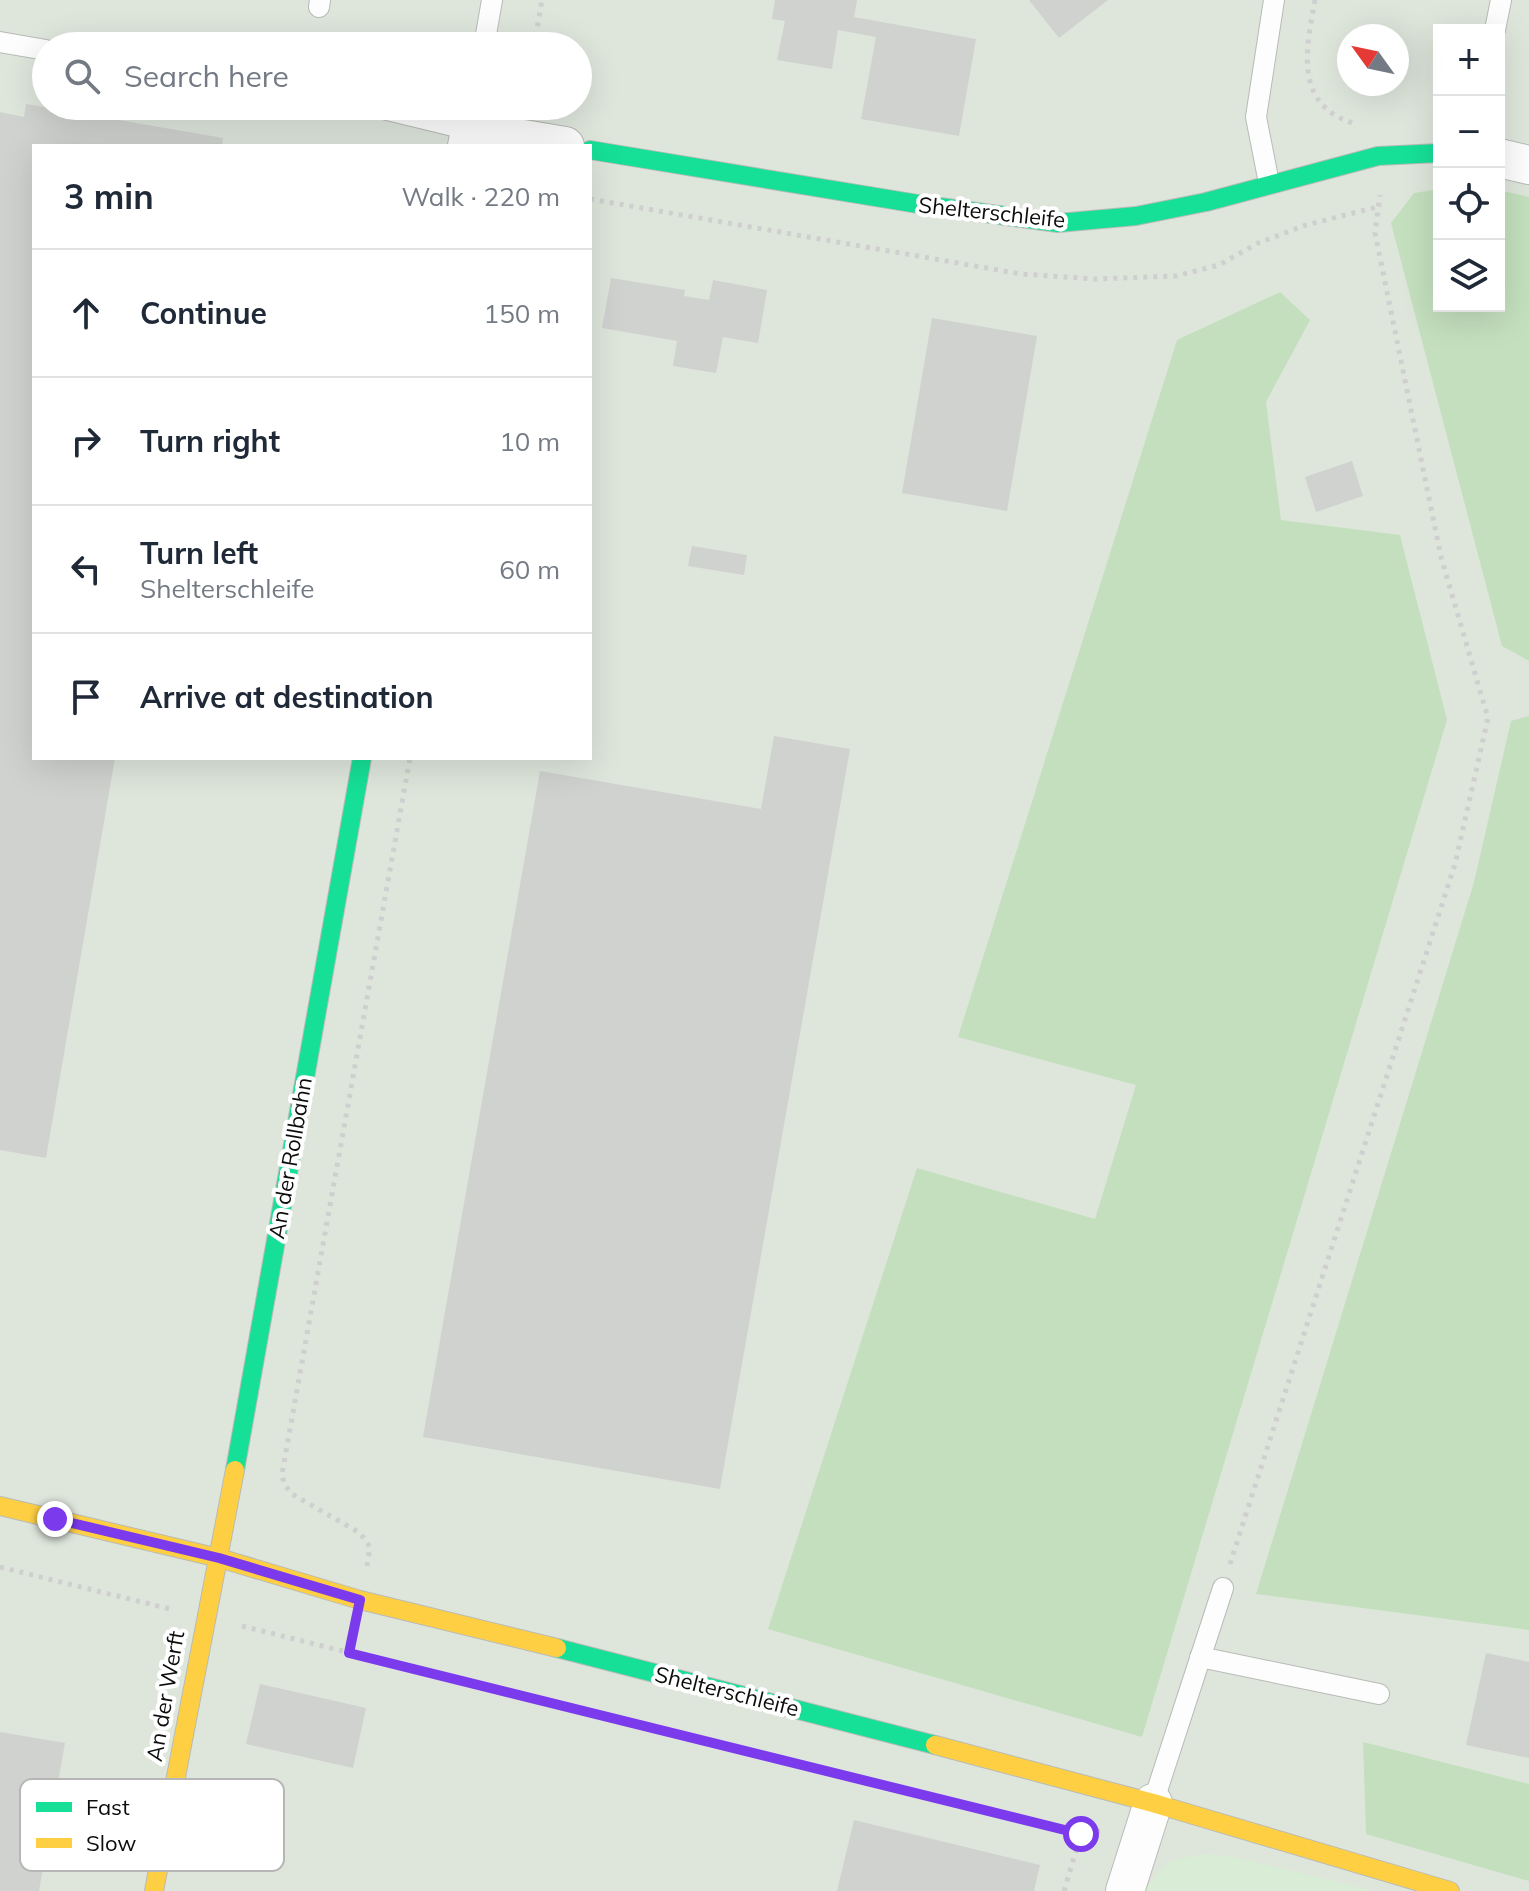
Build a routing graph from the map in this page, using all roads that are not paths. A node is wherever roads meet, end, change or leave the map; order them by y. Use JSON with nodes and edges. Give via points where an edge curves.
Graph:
{"nodes":[{"id":1,"x":492,"y":0,"type":"edge"},
{"id":2,"x":1274,"y":0,"type":"edge"},
{"id":3,"x":1501,"y":0,"type":"edge"},
{"id":4,"x":1496,"y":24,"type":"edge"},
{"id":5,"x":486,"y":32,"type":"edge"},
{"id":6,"x":0,"y":42,"type":"edge"},
{"id":7,"x":32,"y":48,"type":"edge"},
{"id":8,"x":437,"y":120,"type":"edge"},
{"id":9,"x":470,"y":127,"type":"edge"},
{"id":10,"x":555,"y":144,"type":"edge"},
{"id":11,"x":592,"y":150,"type":"edge"},
{"id":12,"x":1433,"y":153,"type":"edge"},
{"id":13,"x":1505,"y":159,"type":"edge"},
{"id":14,"x":1529,"y":165,"type":"edge"},
{"id":15,"x":1269,"y":183,"type":"junction"},
{"id":16,"x":362,"y":760,"type":"edge"},
{"id":17,"x":0,"y":1506,"type":"edge"},
{"id":18,"x":219,"y":1558,"type":"junction"},
{"id":19,"x":1223,"y":1588,"type":"road end"},
{"id":20,"x":1200,"y":1657,"type":"junction"},
{"id":21,"x":1379,"y":1694,"type":"dead end"},
{"id":22,"x":174,"y":1779,"type":"edge"},
{"id":23,"x":1151,"y":1812,"type":"junction"},
{"id":24,"x":158,"y":1871,"type":"edge"},
{"id":25,"x":154,"y":1891,"type":"edge"},
{"id":26,"x":1125,"y":1891,"type":"edge"},
{"id":27,"x":1450,"y":1891,"type":"edge"}],
"edges":[{"from":1,"to":5,"type":"lane"},
{"from":2,"to":15,"type":"lane","via":[[1256,117]]},
{"from":3,"to":4,"type":"lane"},
{"from":6,"to":7,"type":"lane"},
{"from":8,"to":9,"type":"lane"},
{"from":9,"to":10,"type":"street"},
{"from":11,"to":15,"type":"street","name":"Shelterschleife","via":[[1058,223],[1136,216]]},
{"from":12,"to":15,"type":"street","name":"Shelterschleife","via":[[1378,156]]},
{"from":13,"to":14,"type":"street"},
{"from":16,"to":18,"type":"street","name":"An der Rollbahn"},
{"from":17,"to":18,"type":"street","name":"Shelterschleife"},
{"from":18,"to":22,"type":"street","name":"An der Werft"},
{"from":18,"to":23,"type":"street","name":"Shelterschleife","via":[[360,1600],[706,1685]]},
{"from":19,"to":20,"type":"lane"},
{"from":20,"to":21,"type":"lane"},
{"from":20,"to":23,"type":"lane"},
{"from":23,"to":26,"type":"street"},
{"from":23,"to":27,"type":"street","name":"Shelterschleife"},
{"from":24,"to":25,"type":"street","name":"An der Werft"}]}
